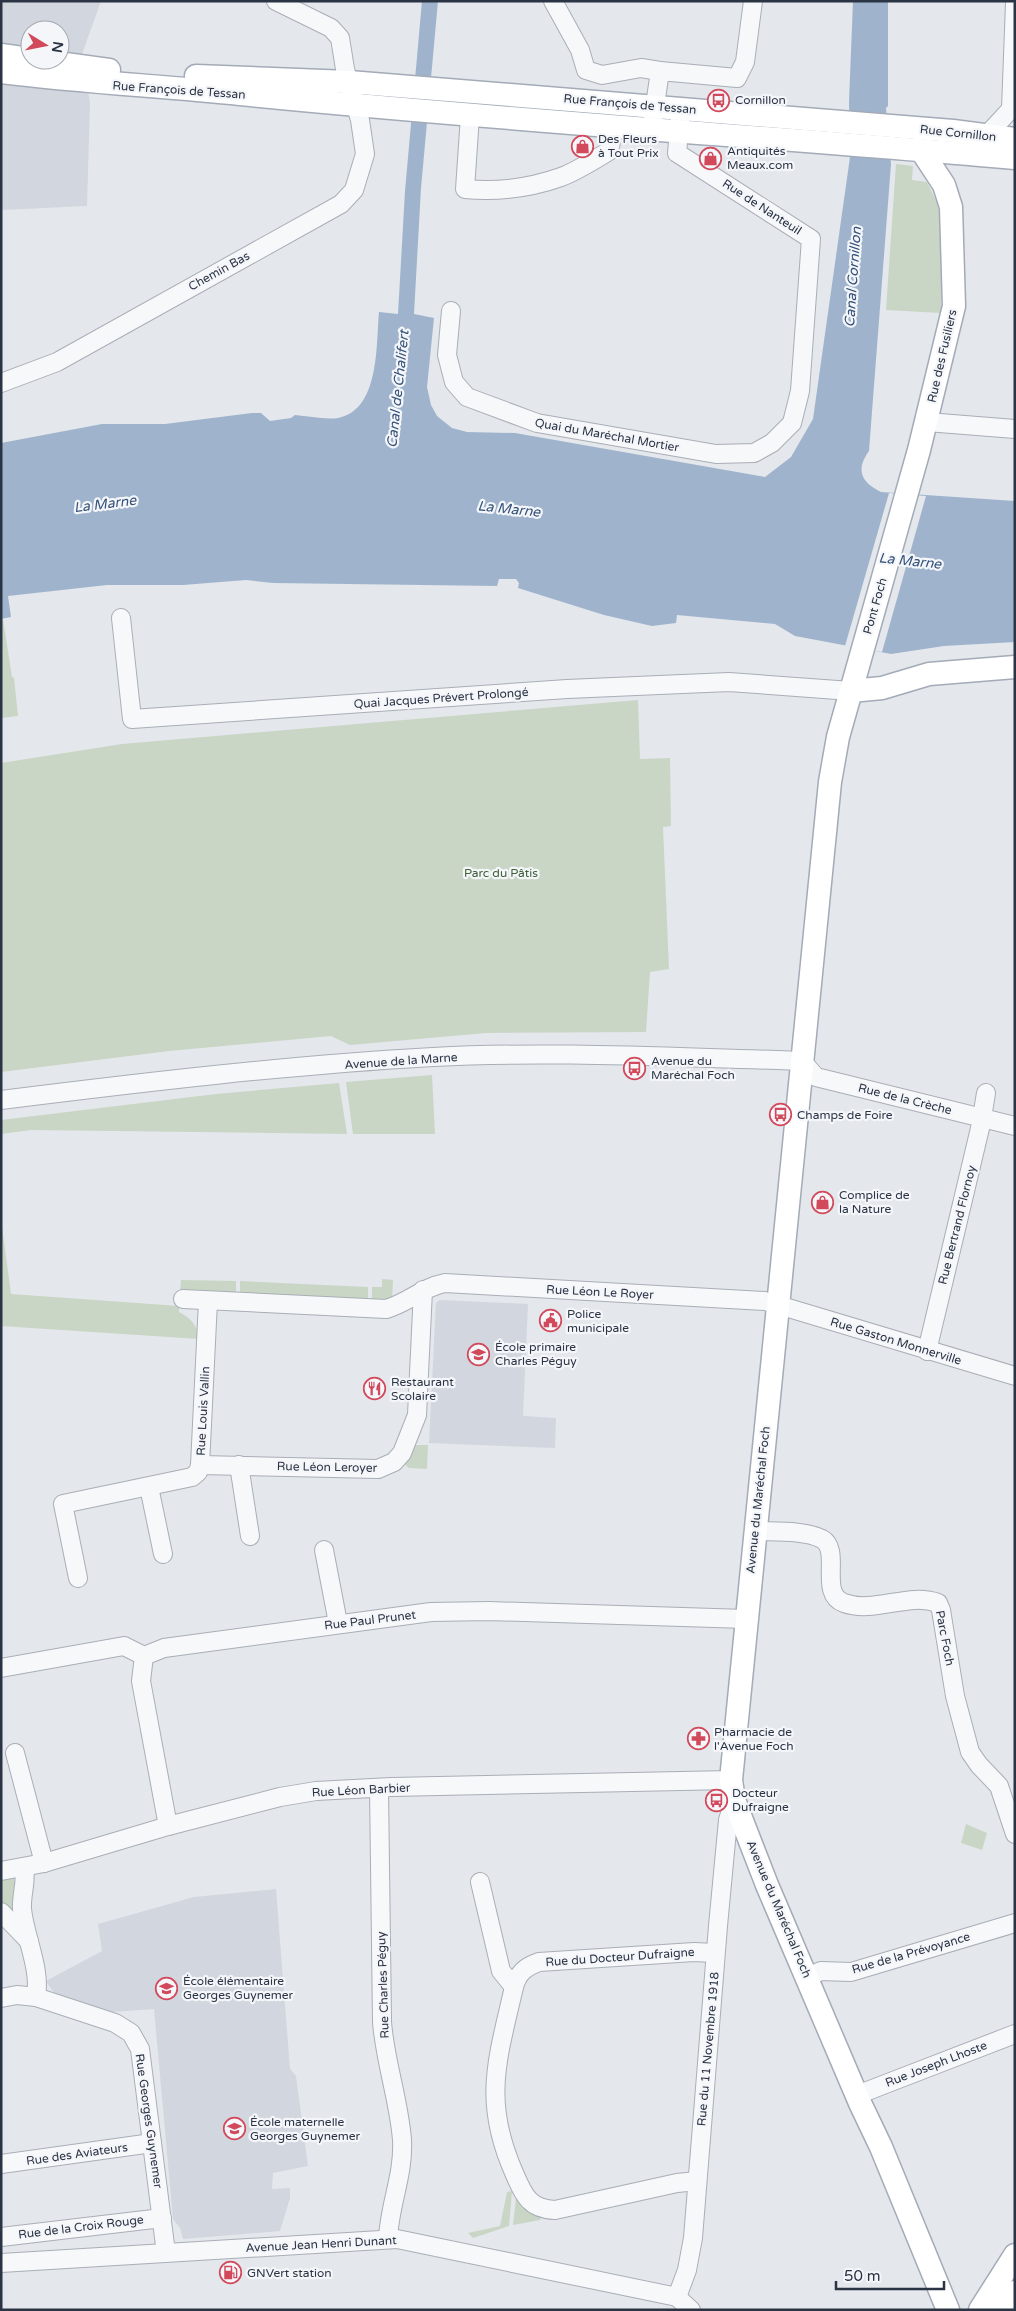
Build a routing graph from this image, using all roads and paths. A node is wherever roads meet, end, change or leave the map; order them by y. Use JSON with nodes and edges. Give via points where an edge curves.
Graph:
{"nodes":[{"id":1,"x":276,"y":1,"type":"edge"},
{"id":2,"x":553,"y":1,"type":"edge"},
{"id":3,"x":753,"y":1,"type":"edge"},
{"id":4,"x":1015,"y":3,"type":"edge"},
{"id":5,"x":1,"y":55,"type":"edge"},
{"id":6,"x":20,"y":58,"type":"edge"},
{"id":7,"x":70,"y":65,"type":"edge"},
{"id":8,"x":660,"y":71,"type":"junction"},
{"id":9,"x":1,"y":72,"type":"edge"},
{"id":10,"x":350,"y":82,"type":"junction"},
{"id":11,"x":366,"y":107,"type":"junction"},
{"id":12,"x":655,"y":107,"type":"junction"},
{"id":13,"x":680,"y":109,"type":"junction"},
{"id":14,"x":1013,"y":111,"type":"edge"},
{"id":15,"x":461,"y":115,"type":"junction"},
{"id":16,"x":614,"y":128,"type":"junction"},
{"id":17,"x":651,"y":131,"type":"junction"},
{"id":18,"x":679,"y":133,"type":"junction"},
{"id":19,"x":986,"y":136,"type":"junction"},
{"id":20,"x":1015,"y":138,"type":"edge"},
{"id":21,"x":908,"y":141,"type":"junction"},
{"id":22,"x":1015,"y":144,"type":"edge"},
{"id":23,"x":965,"y":154,"type":"junction"},
{"id":24,"x":1015,"y":158,"type":"edge"},
{"id":25,"x":951,"y":207,"type":"junction"},
{"id":26,"x":451,"y":311,"type":"dead end"},
{"id":27,"x":1,"y":383,"type":"edge"},
{"id":28,"x":927,"y":422,"type":"junction"},
{"id":29,"x":1015,"y":429,"type":"edge"},
{"id":30,"x":754,"y":453,"type":"joint"},
{"id":31,"x":913,"y":472,"type":"joint"},
{"id":32,"x":121,"y":618,"type":"dead end"},
{"id":33,"x":862,"y":653,"type":"joint"},
{"id":34,"x":1015,"y":667,"type":"edge"},
{"id":35,"x":851,"y":691,"type":"junction"},
{"id":36,"x":802,"y":1061,"type":"junction"},
{"id":37,"x":986,"y":1096,"type":"dead end"},
{"id":38,"x":1,"y":1100,"type":"edge"},
{"id":39,"x":981,"y":1117,"type":"junction"},
{"id":40,"x":1015,"y":1126,"type":"edge"},
{"id":41,"x":423,"y":1290,"type":"junction"},
{"id":42,"x":183,"y":1299,"type":"dead end"},
{"id":43,"x":208,"y":1301,"type":"junction"},
{"id":44,"x":778,"y":1305,"type":"junction"},
{"id":45,"x":927,"y":1350,"type":"junction"},
{"id":46,"x":1015,"y":1376,"type":"edge"},
{"id":47,"x":200,"y":1465,"type":"junction"},
{"id":48,"x":239,"y":1465,"type":"junction"},
{"id":49,"x":149,"y":1486,"type":"junction"},
{"id":50,"x":754,"y":1531,"type":"junction"},
{"id":51,"x":250,"y":1536,"type":"dead end"},
{"id":52,"x":324,"y":1550,"type":"dead end"},
{"id":53,"x":163,"y":1554,"type":"dead end"},
{"id":54,"x":78,"y":1578,"type":"dead end"},
{"id":55,"x":746,"y":1619,"type":"junction"},
{"id":56,"x":338,"y":1623,"type":"junction"},
{"id":57,"x":144,"y":1656,"type":"junction"},
{"id":58,"x":1,"y":1668,"type":"edge"},
{"id":59,"x":15,"y":1753,"type":"dead end"},
{"id":60,"x":379,"y":1788,"type":"junction"},
{"id":61,"x":732,"y":1790,"type":"junction"},
{"id":62,"x":168,"y":1826,"type":"junction"},
{"id":63,"x":1015,"y":1834,"type":"edge"},
{"id":64,"x":44,"y":1863,"type":"junction"},
{"id":65,"x":24,"y":1867,"type":"junction"},
{"id":66,"x":1,"y":1871,"type":"edge"},
{"id":67,"x":480,"y":1882,"type":"dead end"},
{"id":68,"x":1,"y":1912,"type":"edge"},
{"id":69,"x":1015,"y":1922,"type":"edge"},
{"id":70,"x":29,"y":1942,"type":"junction"},
{"id":71,"x":715,"y":1953,"type":"junction"},
{"id":72,"x":807,"y":1977,"type":"junction"},
{"id":73,"x":514,"y":1987,"type":"junction"},
{"id":74,"x":36,"y":1997,"type":"junction"},
{"id":75,"x":1,"y":1998,"type":"edge"},
{"id":76,"x":1015,"y":2034,"type":"edge"},
{"id":77,"x":857,"y":2095,"type":"junction"},
{"id":78,"x":152,"y":2143,"type":"junction"},
{"id":79,"x":1,"y":2164,"type":"edge"},
{"id":80,"x":697,"y":2181,"type":"junction"},
{"id":81,"x":162,"y":2218,"type":"junction"},
{"id":82,"x":1,"y":2237,"type":"edge"},
{"id":83,"x":388,"y":2239,"type":"junction"},
{"id":84,"x":166,"y":2253,"type":"junction"},
{"id":85,"x":1015,"y":2255,"type":"edge"},
{"id":86,"x":1,"y":2264,"type":"edge"},
{"id":87,"x":1015,"y":2270,"type":"edge"},
{"id":88,"x":1015,"y":2292,"type":"edge"},
{"id":89,"x":677,"y":2297,"type":"junction"},
{"id":90,"x":690,"y":2310,"type":"edge"},
{"id":91,"x":948,"y":2310,"type":"edge"},
{"id":92,"x":980,"y":2310,"type":"edge"},
{"id":93,"x":989,"y":2310,"type":"edge"},
{"id":94,"x":1004,"y":2310,"type":"edge"}],
"edges":[{"from":1,"to":10,"type":"street","name":"Chemin Bas","via":[[336,33]]},
{"from":2,"to":8,"type":"street","via":[[580,50],[586,70],[602,74],[641,68]]},
{"from":3,"to":8,"type":"street","via":[[745,62],[737,78]]},
{"from":4,"to":14,"type":"street"},
{"from":5,"to":6,"type":"main road"},
{"from":7,"to":10,"type":"main road","name":"Rue François de Tessan","via":[[136,74]]},
{"from":8,"to":12,"type":"street"},
{"from":9,"to":11,"type":"main road","name":"Rue François de Tessan","via":[[76,82]]},
{"from":10,"to":11,"type":"street","name":"Chemin Bas"},
{"from":10,"to":12,"type":"main road","name":"Rue François de Tessan"},
{"from":11,"to":15,"type":"main road","name":"Rue François de Tessan"},
{"from":11,"to":27,"type":"street","name":"Chemin Bas","via":[[364,154],[354,190],[341,204],[57,362]]},
{"from":12,"to":13,"type":"main road","name":"Rue François de Tessan"},
{"from":12,"to":17,"type":"street"},
{"from":13,"to":18,"type":"street"},
{"from":13,"to":21,"type":"main road","name":"Rue François de Tessan","via":[[836,122]]},
{"from":14,"to":19,"type":"street"},
{"from":15,"to":16,"type":"main road","name":"Rue François de Tessan"},
{"from":15,"to":16,"type":"street","via":[[465,189],[490,192],[562,176],[609,151]]},
{"from":16,"to":17,"type":"main road","name":"Rue François de Tessan"},
{"from":17,"to":18,"type":"main road","name":"Rue François de Tessan"},
{"from":18,"to":21,"type":"main road","name":"Rue François de Tessan","via":[[830,144]]},
{"from":18,"to":30,"type":"street","name":"Rue de Nanteuil","via":[[677,153],[811,239],[800,391],[792,423],[772,443]]},
{"from":19,"to":20,"type":"main road","name":"Rue Cornillon"},
{"from":19,"to":21,"type":"main road","name":"Rue Cornillon"},
{"from":19,"to":21,"type":"street","via":[[965,144]]},
{"from":21,"to":23,"type":"main road","name":"Rue Cornillon"},
{"from":21,"to":25,"type":"main road","name":"Rue des Fusiliers","via":[[944,185]]},
{"from":22,"to":23,"type":"street","via":[[981,147]]},
{"from":23,"to":24,"type":"main road","name":"Rue Cornillon"},
{"from":23,"to":25,"type":"main road","name":"Rue des Fusiliers","via":[[953,171]]},
{"from":25,"to":28,"type":"main road","name":"Rue des Fusiliers","via":[[954,306]]},
{"from":26,"to":30,"type":"street","name":"Quai du Maréchal Mortier","via":[[447,356],[454,382],[467,397],[536,423],[716,454]]},
{"from":28,"to":29,"type":"street"},
{"from":28,"to":31,"type":"main road","name":"Rue des Fusiliers"},
{"from":31,"to":33,"type":"main road","name":"Pont Foch"},
{"from":32,"to":35,"type":"street","name":"Quai Jacques Prévert Prolongé","via":[[132,719],[568,689],[729,682]]},
{"from":33,"to":35,"type":"main road","name":"Avenue du Maréchal Foch"},
{"from":34,"to":35,"type":"main road","via":[[929,674],[882,688]]},
{"from":35,"to":36,"type":"main road","name":"Avenue du Maréchal Foch","via":[[830,782]]},
{"from":36,"to":38,"type":"street","name":"Avenue de la Marne","via":[[504,1055],[432,1057],[169,1079]]},
{"from":36,"to":39,"type":"street","name":"Rue de la Crèche","via":[[816,1076]]},
{"from":36,"to":44,"type":"main road","name":"Avenue du Maréchal Foch"},
{"from":37,"to":39,"type":"street","name":"Rue Bertrand Flornoy"},
{"from":39,"to":40,"type":"street","name":"Rue de la Crèche"},
{"from":39,"to":45,"type":"street","name":"Rue Bertrand Flornoy"},
{"from":41,"to":43,"type":"street","via":[[386,1309]]},
{"from":41,"to":44,"type":"street","name":"Rue Léon Le Royer","via":[[445,1283],[761,1301]]},
{"from":41,"to":48,"type":"street","name":"Rue Léon Leroyer","via":[[417,1415],[402,1452],[394,1462],[378,1469]]},
{"from":42,"to":43,"type":"street"},
{"from":43,"to":47,"type":"street","name":"Rue Louis Vallin"},
{"from":44,"to":45,"type":"street","name":"Rue Gaston Monnerville"},
{"from":44,"to":50,"type":"main road","name":"Avenue du Maréchal Foch"},
{"from":45,"to":46,"type":"street","name":"Rue Gaston Monnerville"},
{"from":47,"to":48,"type":"street","name":"Rue Léon Leroyer"},
{"from":47,"to":49,"type":"street","name":"Rue Louis Vallin","via":[[192,1477]]},
{"from":48,"to":51,"type":"street"},
{"from":49,"to":53,"type":"street"},
{"from":49,"to":54,"type":"street","name":"Rue Louis Vallin","via":[[63,1504]]},
{"from":50,"to":55,"type":"main road","name":"Avenue du Maréchal Foch"},
{"from":50,"to":63,"type":"street","name":"Parc Foch","via":[[824,1540],[830,1550],[832,1591],[837,1600],[845,1604],[870,1607],[926,1599],[938,1603],[955,1696],[970,1752],[999,1786]]},
{"from":52,"to":56,"type":"street"},
{"from":55,"to":56,"type":"street","name":"Rue Paul Prunet","via":[[489,1611],[431,1612]]},
{"from":55,"to":61,"type":"main road","name":"Avenue du Maréchal Foch"},
{"from":56,"to":57,"type":"street","name":"Rue Paul Prunet","via":[[164,1648]]},
{"from":57,"to":58,"type":"street","via":[[124,1646]]},
{"from":57,"to":62,"type":"street","via":[[142,1681]]},
{"from":59,"to":64,"type":"street"},
{"from":60,"to":61,"type":"street","name":"Rue Léon Barbier"},
{"from":60,"to":62,"type":"street","name":"Rue Léon Barbier","via":[[316,1791],[280,1797]]},
{"from":60,"to":83,"type":"street","name":"Rue Charles Péguy","via":[[382,2022],[402,2140],[400,2178],[388,2224]]},
{"from":61,"to":71,"type":"street","name":"Rue du 11 Novembre 1918"},
{"from":61,"to":72,"type":"main road","name":"Avenue du Maréchal Foch"},
{"from":62,"to":64,"type":"street","name":"Rue Léon Barbier"},
{"from":64,"to":65,"type":"street","name":"Rue Léon Barbier"},
{"from":65,"to":66,"type":"street","name":"Rue Léon Barbier"},
{"from":65,"to":70,"type":"street","via":[[22,1909]]},
{"from":67,"to":73,"type":"street","via":[[501,1971]]},
{"from":68,"to":70,"type":"street"},
{"from":69,"to":72,"type":"street","name":"Rue de la Prévoyance","via":[[852,1972],[821,1970]]},
{"from":70,"to":74,"type":"street","via":[[38,1988]]},
{"from":71,"to":73,"type":"street","name":"Rue du Docteur Dufraigne","via":[[539,1962],[524,1969]]},
{"from":71,"to":80,"type":"street","name":"Rue du 11 Novembre 1918"},
{"from":72,"to":77,"type":"main road","name":"Avenue du Maréchal Foch"},
{"from":73,"to":80,"type":"street","name":"Rue du Docteur Dufraigne","via":[[497,2064],[495,2109],[507,2156],[527,2199],[544,2210],[555,2210]]},
{"from":74,"to":75,"type":"street","name":"Rue Georges Guynemer","via":[[17,1995]]},
{"from":74,"to":78,"type":"street","name":"Rue Georges Guynemer","via":[[115,2023],[131,2033],[140,2049]]},
{"from":76,"to":77,"type":"street","name":"Rue Joseph Lhoste"},
{"from":77,"to":91,"type":"main road","name":"Avenue du Maréchal Foch"},
{"from":78,"to":79,"type":"street","name":"Rue des Aviateurs"},
{"from":78,"to":81,"type":"street","name":"Rue Georges Guynemer"},
{"from":80,"to":89,"type":"street","name":"Rue du 11 Novembre 1918","via":[[690,2260]]},
{"from":81,"to":82,"type":"street","name":"Rue de la Croix Rouge"},
{"from":81,"to":84,"type":"street","name":"Rue Georges Guynemer"},
{"from":83,"to":84,"type":"street","name":"Avenue Jean Henri Dunant"},
{"from":83,"to":89,"type":"street","name":"Avenue Jean Henri Dunant"},
{"from":84,"to":86,"type":"street","name":"Avenue Jean Henri Dunant"},
{"from":85,"to":92,"type":"main road"},
{"from":87,"to":93,"type":"main road"},
{"from":88,"to":94,"type":"main road"},
{"from":89,"to":90,"type":"street"}]}
